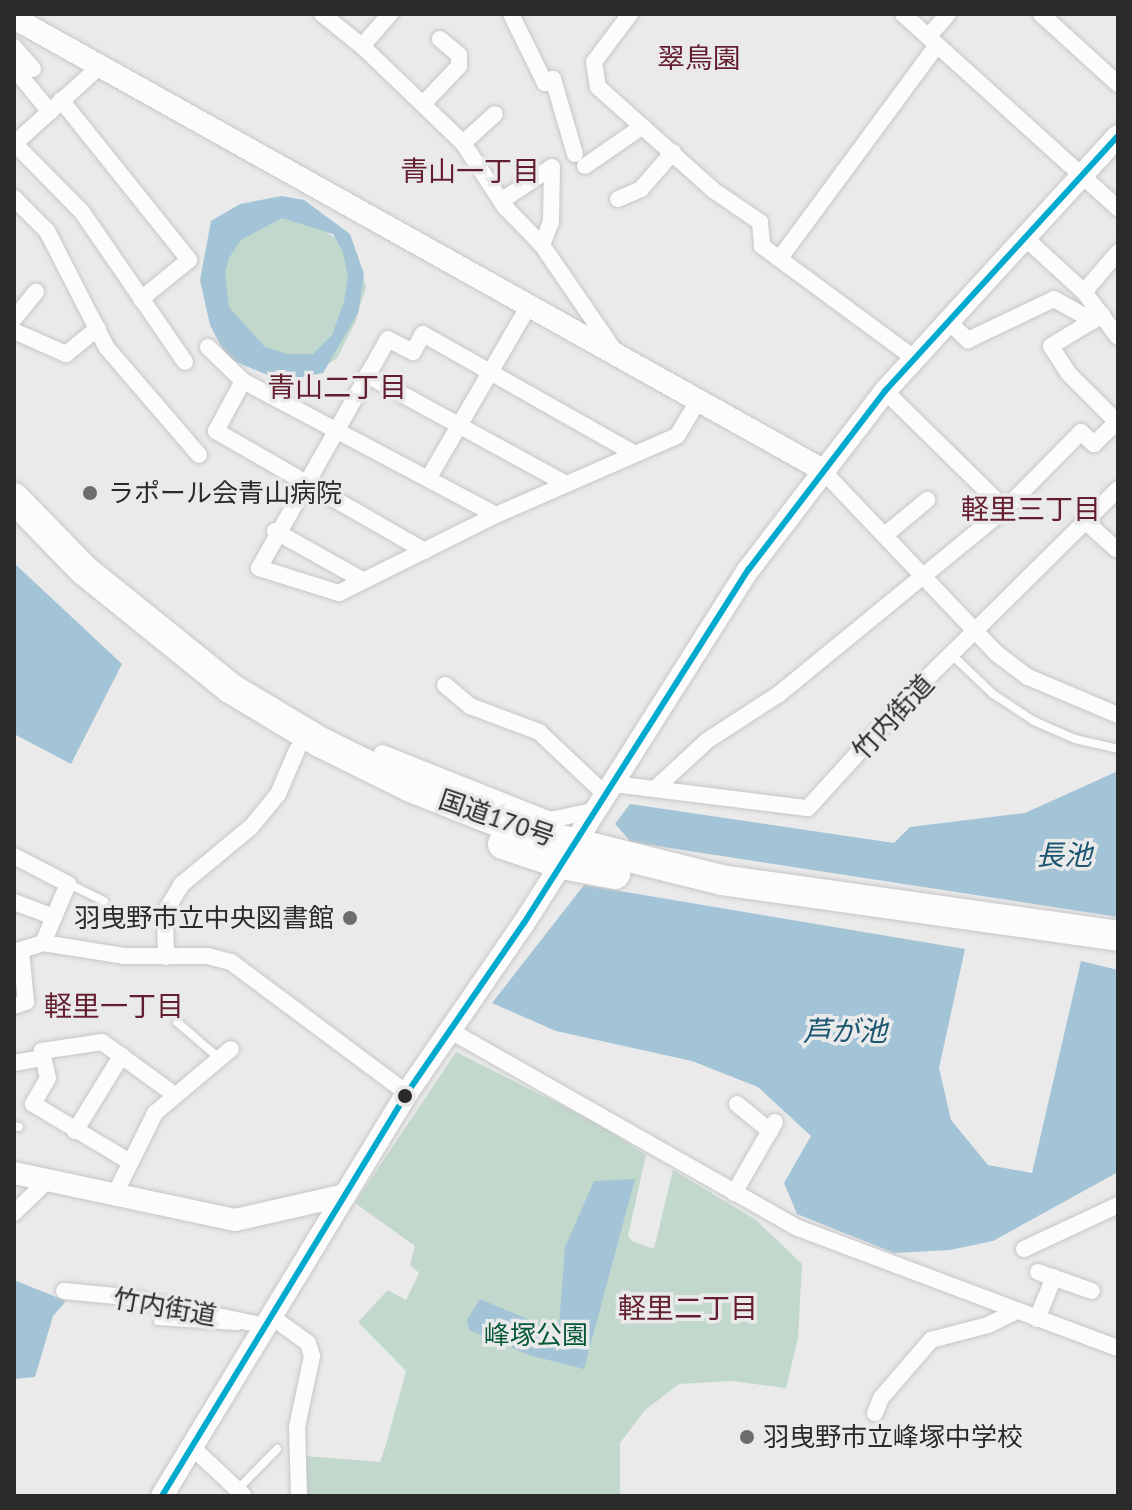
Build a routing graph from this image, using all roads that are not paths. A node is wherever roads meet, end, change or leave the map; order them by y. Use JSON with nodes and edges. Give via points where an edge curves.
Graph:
{"nodes":[{"id":1,"x":322,"y":14,"type":"edge"},
{"id":2,"x":390,"y":14,"type":"edge"},
{"id":3,"x":511,"y":14,"type":"edge"},
{"id":4,"x":630,"y":14,"type":"edge"},
{"id":5,"x":903,"y":14,"type":"edge"},
{"id":6,"x":948,"y":14,"type":"edge"},
{"id":7,"x":1041,"y":14,"type":"edge"},
{"id":8,"x":14,"y":18,"type":"edge"},
{"id":9,"x":440,"y":39,"type":"dead end"},
{"id":10,"x":932,"y":41,"type":"junction"},
{"id":11,"x":362,"y":46,"type":"junction"},
{"id":12,"x":14,"y":47,"type":"edge"},
{"id":13,"x":100,"y":66,"type":"junction"},
{"id":14,"x":14,"y":68,"type":"edge"},
{"id":15,"x":33,"y":69,"type":"dead end"},
{"id":16,"x":1118,"y":84,"type":"edge"},
{"id":17,"x":424,"y":103,"type":"junction"},
{"id":18,"x":55,"y":106,"type":"junction"},
{"id":19,"x":495,"y":114,"type":"dead end"},
{"id":20,"x":643,"y":126,"type":"junction"},
{"id":21,"x":1118,"y":136,"type":"edge"},
{"id":22,"x":463,"y":143,"type":"junction"},
{"id":23,"x":14,"y":144,"type":"edge"},
{"id":24,"x":673,"y":152,"type":"junction"},
{"id":25,"x":1082,"y":174,"type":"junction"},
{"id":26,"x":14,"y":198,"type":"edge"},
{"id":27,"x":618,"y":199,"type":"dead end"},
{"id":28,"x":501,"y":201,"type":"junction"},
{"id":29,"x":1118,"y":208,"type":"edge"},
{"id":30,"x":1024,"y":237,"type":"junction"},
{"id":31,"x":542,"y":245,"type":"junction"},
{"id":32,"x":1118,"y":252,"type":"edge"},
{"id":33,"x":780,"y":258,"type":"junction"},
{"id":34,"x":36,"y":292,"type":"dead end"},
{"id":35,"x":1084,"y":292,"type":"junction"},
{"id":36,"x":141,"y":299,"type":"junction"},
{"id":37,"x":528,"y":307,"type":"junction"},
{"id":38,"x":1098,"y":318,"type":"junction"},
{"id":39,"x":14,"y":319,"type":"edge"},
{"id":40,"x":948,"y":321,"type":"junction"},
{"id":41,"x":98,"y":328,"type":"junction"},
{"id":42,"x":14,"y":331,"type":"edge"},
{"id":43,"x":1118,"y":337,"type":"edge"},
{"id":44,"x":208,"y":347,"type":"dead end"},
{"id":45,"x":619,"y":357,"type":"junction"},
{"id":46,"x":914,"y":358,"type":"junction"},
{"id":47,"x":185,"y":362,"type":"dead end"},
{"id":48,"x":489,"y":372,"type":"junction"},
{"id":49,"x":367,"y":375,"type":"junction"},
{"id":50,"x":243,"y":381,"type":"junction"},
{"id":51,"x":885,"y":391,"type":"junction"},
{"id":52,"x":698,"y":401,"type":"junction"},
{"id":53,"x":1118,"y":422,"type":"edge"},
{"id":54,"x":458,"y":425,"type":"junction"},
{"id":55,"x":334,"y":431,"type":"junction"},
{"id":56,"x":635,"y":454,"type":"junction"},
{"id":57,"x":199,"y":455,"type":"dead end"},
{"id":58,"x":821,"y":469,"type":"junction"},
{"id":59,"x":428,"y":479,"type":"junction"},
{"id":60,"x":304,"y":481,"type":"junction"},
{"id":61,"x":566,"y":484,"type":"junction"},
{"id":62,"x":14,"y":486,"type":"edge"},
{"id":63,"x":1118,"y":489,"type":"edge"},
{"id":64,"x":927,"y":500,"type":"dead end"},
{"id":65,"x":1005,"y":509,"type":"junction"},
{"id":66,"x":19,"y":512,"type":"edge"},
{"id":67,"x":496,"y":515,"type":"junction"},
{"id":68,"x":1085,"y":521,"type":"junction"},
{"id":69,"x":275,"y":531,"type":"junction"},
{"id":70,"x":885,"y":535,"type":"junction"},
{"id":71,"x":1116,"y":549,"type":"edge"},
{"id":72,"x":425,"y":551,"type":"junction"},
{"id":73,"x":922,"y":578,"type":"junction"},
{"id":74,"x":364,"y":581,"type":"junction"},
{"id":75,"x":974,"y":632,"type":"junction"},
{"id":76,"x":952,"y":655,"type":"junction"},
{"id":77,"x":445,"y":685,"type":"dead end"},
{"id":78,"x":1118,"y":715,"type":"edge"},
{"id":79,"x":1118,"y":749,"type":"edge"},
{"id":80,"x":297,"y":750,"type":"junction"},
{"id":81,"x":382,"y":753,"type":"dead end"},
{"id":82,"x":657,"y":787,"type":"junction"},
{"id":83,"x":606,"y":797,"type":"junction"},
{"id":84,"x":569,"y":854,"type":"junction"},
{"id":85,"x":14,"y":856,"type":"edge"},
{"id":86,"x":68,"y":884,"type":"junction"},
{"id":87,"x":104,"y":901,"type":"dead end"},
{"id":88,"x":14,"y":902,"type":"edge"},
{"id":89,"x":54,"y":917,"type":"junction"},
{"id":90,"x":1118,"y":936,"type":"edge"},
{"id":91,"x":43,"y":943,"type":"junction"},
{"id":92,"x":17,"y":951,"type":"edge"},
{"id":93,"x":1118,"y":954,"type":"edge"},
{"id":94,"x":166,"y":957,"type":"junction"},
{"id":95,"x":14,"y":1006,"type":"edge"},
{"id":96,"x":177,"y":1022,"type":"dead end"},
{"id":97,"x":449,"y":1030,"type":"junction"},
{"id":98,"x":226,"y":1054,"type":"joint"},
{"id":99,"x":122,"y":1055,"type":"junction"},
{"id":100,"x":43,"y":1058,"type":"junction"},
{"id":101,"x":14,"y":1063,"type":"edge"},
{"id":102,"x":407,"y":1093,"type":"junction"},
{"id":103,"x":175,"y":1095,"type":"junction"},
{"id":104,"x":737,"y":1104,"type":"dead end"},
{"id":105,"x":75,"y":1131,"type":"junction"},
{"id":106,"x":130,"y":1162,"type":"junction"},
{"id":107,"x":14,"y":1173,"type":"edge"},
{"id":108,"x":47,"y":1181,"type":"junction"},
{"id":109,"x":734,"y":1193,"type":"junction"},
{"id":110,"x":345,"y":1195,"type":"junction"},
{"id":111,"x":114,"y":1196,"type":"junction"},
{"id":112,"x":1118,"y":1205,"type":"edge"},
{"id":113,"x":14,"y":1212,"type":"edge"},
{"id":114,"x":1024,"y":1249,"type":"dead end"},
{"id":115,"x":64,"y":1291,"type":"dead end"},
{"id":116,"x":1092,"y":1291,"type":"dead end"},
{"id":117,"x":1017,"y":1311,"type":"junction"},
{"id":118,"x":1037,"y":1319,"type":"junction"},
{"id":119,"x":158,"y":1321,"type":"dead end"},
{"id":120,"x":269,"y":1321,"type":"junction"},
{"id":121,"x":1118,"y":1348,"type":"edge"},
{"id":122,"x":875,"y":1413,"type":"dead end"},
{"id":123,"x":192,"y":1447,"type":"junction"},
{"id":124,"x":277,"y":1449,"type":"dead end"},
{"id":125,"x":240,"y":1493,"type":"edge"},
{"id":126,"x":162,"y":1496,"type":"edge"},
{"id":127,"x":299,"y":1496,"type":"edge"}],
"edges":[{"from":1,"to":11,"type":"street"},
{"from":2,"to":11,"type":"street"},
{"from":3,"to":20,"type":"street","via":[[545,83],[553,79],[580,160]]},
{"from":4,"to":20,"type":"street","via":[[594,62],[598,87]]},
{"from":5,"to":10,"type":"street"},
{"from":6,"to":10,"type":"street"},
{"from":7,"to":16,"type":"street"},
{"from":8,"to":13,"type":"street"},
{"from":9,"to":17,"type":"street","via":[[459,55],[459,66]]},
{"from":10,"to":25,"type":"street"},
{"from":10,"to":33,"type":"street"},
{"from":11,"to":17,"type":"street"},
{"from":12,"to":15,"type":"street"},
{"from":13,"to":18,"type":"street"},
{"from":13,"to":37,"type":"street"},
{"from":14,"to":18,"type":"street"},
{"from":17,"to":22,"type":"street"},
{"from":18,"to":23,"type":"street"},
{"from":18,"to":36,"type":"street","via":[[189,260]]},
{"from":19,"to":22,"type":"street"},
{"from":20,"to":24,"type":"street"},
{"from":21,"to":25,"type":"street"},
{"from":22,"to":28,"type":"street"},
{"from":23,"to":36,"type":"street","via":[[82,212]]},
{"from":24,"to":27,"type":"street","via":[[641,189]]},
{"from":24,"to":33,"type":"street","via":[[713,190],[760,222],[762,246]]},
{"from":25,"to":29,"type":"street"},
{"from":25,"to":30,"type":"street"},
{"from":26,"to":41,"type":"street","via":[[47,231]]},
{"from":28,"to":31,"type":"street"},
{"from":28,"to":31,"type":"street","via":[[552,167],[551,222]]},
{"from":30,"to":35,"type":"street"},
{"from":30,"to":40,"type":"street"},
{"from":31,"to":45,"type":"street"},
{"from":32,"to":35,"type":"street"},
{"from":33,"to":46,"type":"street"},
{"from":34,"to":39,"type":"street"},
{"from":35,"to":38,"type":"street"},
{"from":36,"to":47,"type":"street"},
{"from":37,"to":45,"type":"street"},
{"from":37,"to":48,"type":"street"},
{"from":38,"to":40,"type":"street","via":[[1054,299],[968,340]]},
{"from":38,"to":43,"type":"street"},
{"from":38,"to":53,"type":"street","via":[[1051,346],[1069,374]]},
{"from":40,"to":46,"type":"street"},
{"from":41,"to":42,"type":"street","via":[[66,354]]},
{"from":41,"to":57,"type":"street","via":[[107,348]]},
{"from":44,"to":50,"type":"street"},
{"from":45,"to":52,"type":"street"},
{"from":46,"to":51,"type":"street"},
{"from":48,"to":49,"type":"street","via":[[423,334],[413,352],[388,339]]},
{"from":48,"to":54,"type":"street"},
{"from":48,"to":56,"type":"street"},
{"from":49,"to":54,"type":"street"},
{"from":49,"to":55,"type":"street"},
{"from":50,"to":55,"type":"street"},
{"from":50,"to":60,"type":"street","via":[[216,431]]},
{"from":51,"to":58,"type":"street"},
{"from":51,"to":65,"type":"street"},
{"from":52,"to":56,"type":"street","via":[[677,436]]},
{"from":52,"to":58,"type":"street"},
{"from":53,"to":65,"type":"street","via":[[1094,444],[1081,432]]},
{"from":54,"to":59,"type":"street"},
{"from":54,"to":61,"type":"street"},
{"from":55,"to":59,"type":"street"},
{"from":55,"to":60,"type":"street"},
{"from":56,"to":61,"type":"street"},
{"from":58,"to":70,"type":"street"},
{"from":58,"to":83,"type":"street","via":[[749,569]]},
{"from":59,"to":67,"type":"street"},
{"from":60,"to":69,"type":"street"},
{"from":60,"to":72,"type":"street"},
{"from":61,"to":67,"type":"street"},
{"from":62,"to":66,"type":"highway"},
{"from":63,"to":68,"type":"street","name":"竹内街道"},
{"from":64,"to":70,"type":"street"},
{"from":65,"to":73,"type":"street"},
{"from":66,"to":80,"type":"highway","name":"国道170号","via":[[138,640]]},
{"from":66,"to":84,"type":"highway","name":"国道170号","via":[[149,627],[243,696],[411,787]]},
{"from":67,"to":72,"type":"street"},
{"from":68,"to":71,"type":"street"},
{"from":68,"to":75,"type":"street","name":"竹内街道"},
{"from":69,"to":74,"type":"street"},
{"from":69,"to":74,"type":"street","via":[[259,568],[339,593]]},
{"from":70,"to":73,"type":"street"},
{"from":72,"to":74,"type":"street"},
{"from":73,"to":75,"type":"street"},
{"from":73,"to":82,"type":"street","via":[[779,694],[708,740]]},
{"from":75,"to":76,"type":"street","name":"竹内街道"},
{"from":75,"to":78,"type":"street","via":[[1028,677]]},
{"from":76,"to":79,"type":"lane","via":[[993,694],[1034,721],[1085,743]]},
{"from":76,"to":82,"type":"street","name":"竹内街道","via":[[808,808],[688,797]]},
{"from":77,"to":83,"type":"street","via":[[470,706],[539,732]]},
{"from":80,"to":84,"type":"highway","name":"国道170号","via":[[405,804]]},
{"from":80,"to":94,"type":"street","via":[[278,794],[251,827],[172,887],[165,912]]},
{"from":81,"to":83,"type":"street","name":"竹内街道","via":[[550,820],[567,821]]},
{"from":82,"to":83,"type":"street","name":"竹内街道"},
{"from":83,"to":84,"type":"street"},
{"from":84,"to":90,"type":"highway","name":"国道170号"},
{"from":84,"to":93,"type":"highway","name":"国道170号","via":[[719,898]]},
{"from":84,"to":97,"type":"street"},
{"from":85,"to":86,"type":"street"},
{"from":86,"to":87,"type":"lane"},
{"from":86,"to":89,"type":"street"},
{"from":88,"to":89,"type":"street"},
{"from":89,"to":91,"type":"street"},
{"from":91,"to":92,"type":"street"},
{"from":91,"to":94,"type":"street"},
{"from":92,"to":95,"type":"street","via":[[26,1002]]},
{"from":94,"to":102,"type":"street","via":[[231,962]]},
{"from":96,"to":98,"type":"lane"},
{"from":97,"to":102,"type":"street"},
{"from":97,"to":109,"type":"street"},
{"from":98,"to":103,"type":"street"},
{"from":99,"to":100,"type":"street","via":[[102,1042],[42,1051]]},
{"from":99,"to":103,"type":"street"},
{"from":99,"to":105,"type":"street"},
{"from":100,"to":101,"type":"street"},
{"from":100,"to":105,"type":"street","via":[[48,1078],[33,1104]]},
{"from":102,"to":110,"type":"street"},
{"from":103,"to":106,"type":"street","via":[[155,1113]]},
{"from":104,"to":109,"type":"street","via":[[772,1126]]},
{"from":105,"to":106,"type":"street"},
{"from":106,"to":111,"type":"street"},
{"from":107,"to":108,"type":"street"},
{"from":108,"to":111,"type":"street"},
{"from":108,"to":113,"type":"street"},
{"from":109,"to":117,"type":"street","via":[[798,1228]]},
{"from":110,"to":111,"type":"street","via":[[235,1220]]},
{"from":110,"to":120,"type":"street"},
{"from":112,"to":114,"type":"street"},
{"from":115,"to":120,"type":"street","name":"竹内街道"},
{"from":116,"to":118,"type":"street","via":[[1046,1274]]},
{"from":117,"to":118,"type":"street"},
{"from":117,"to":122,"type":"street","via":[[931,1340],[881,1398]]},
{"from":118,"to":121,"type":"street"},
{"from":119,"to":120,"type":"lane"},
{"from":120,"to":123,"type":"street"},
{"from":120,"to":127,"type":"street","via":[[308,1343],[312,1356],[297,1427]]},
{"from":123,"to":125,"type":"street"},
{"from":123,"to":126,"type":"street"},
{"from":124,"to":125,"type":"lane"}]}
